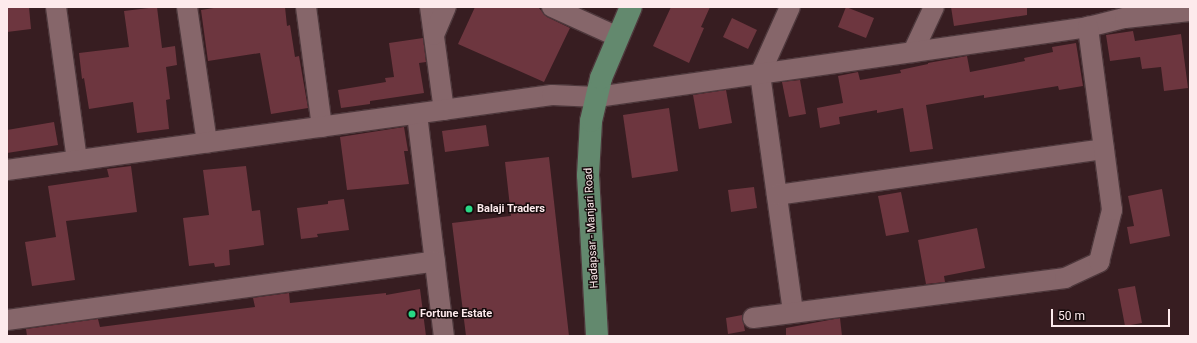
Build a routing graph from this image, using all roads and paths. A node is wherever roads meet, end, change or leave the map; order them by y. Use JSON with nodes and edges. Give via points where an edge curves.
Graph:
{"nodes":[{"id":1,"x":56,"y":7,"type":"edge"},
{"id":2,"x":187,"y":7,"type":"edge"},
{"id":3,"x":306,"y":7,"type":"edge"},
{"id":4,"x":430,"y":7,"type":"edge"},
{"id":5,"x":446,"y":7,"type":"edge"},
{"id":6,"x":552,"y":7,"type":"edge"},
{"id":7,"x":631,"y":7,"type":"edge"},
{"id":8,"x":790,"y":7,"type":"edge"},
{"id":9,"x":934,"y":7,"type":"edge"},
{"id":10,"x":1190,"y":11,"type":"edge"},
{"id":11,"x":1124,"y":12,"type":"edge"},
{"id":12,"x":1088,"y":27,"type":"junction"},
{"id":13,"x":434,"y":35,"type":"junction"},
{"id":14,"x":618,"y":37,"type":"junction"},
{"id":15,"x":913,"y":52,"type":"junction"},
{"id":16,"x":760,"y":74,"type":"junction"},
{"id":17,"x":596,"y":97,"type":"junction"},
{"id":18,"x":444,"y":110,"type":"junction"},
{"id":19,"x":417,"y":114,"type":"junction"},
{"id":20,"x":322,"y":127,"type":"junction"},
{"id":21,"x":207,"y":143,"type":"junction"},
{"id":22,"x":1104,"y":149,"type":"junction"},
{"id":23,"x":77,"y":161,"type":"junction"},
{"id":24,"x":7,"y":170,"type":"edge"},
{"id":25,"x":777,"y":196,"type":"junction"},
{"id":26,"x":435,"y":261,"type":"junction"},
{"id":27,"x":793,"y":313,"type":"junction"},
{"id":28,"x":753,"y":318,"type":"dead end"},
{"id":29,"x":7,"y":320,"type":"edge"},
{"id":30,"x":444,"y":336,"type":"edge"},
{"id":31,"x":597,"y":336,"type":"edge"}],
"edges":[{"from":1,"to":23,"type":"street"},
{"from":2,"to":21,"type":"street"},
{"from":3,"to":20,"type":"street"},
{"from":4,"to":13,"type":"street"},
{"from":5,"to":13,"type":"street"},
{"from":6,"to":14,"type":"street"},
{"from":7,"to":14,"type":"main road","name":"Hadapsar - Manjari Road"},
{"from":8,"to":16,"type":"street"},
{"from":9,"to":15,"type":"street"},
{"from":10,"to":11,"type":"street"},
{"from":11,"to":12,"type":"street"},
{"from":12,"to":15,"type":"street"},
{"from":12,"to":22,"type":"street"},
{"from":13,"to":18,"type":"street"},
{"from":14,"to":17,"type":"main road","name":"Hadapsar - Manjari Road"},
{"from":15,"to":16,"type":"street"},
{"from":16,"to":17,"type":"street"},
{"from":16,"to":25,"type":"street"},
{"from":17,"to":18,"type":"street","via":[[552,95]]},
{"from":17,"to":31,"type":"main road","name":"Hadapsar - Manjari Road","via":[[591,121],[588,175]]},
{"from":18,"to":19,"type":"street"},
{"from":19,"to":20,"type":"street"},
{"from":19,"to":26,"type":"street"},
{"from":20,"to":21,"type":"street"},
{"from":21,"to":23,"type":"street"},
{"from":22,"to":25,"type":"street"},
{"from":22,"to":27,"type":"street","via":[[1112,210],[1099,262],[1065,278]]},
{"from":23,"to":24,"type":"street"},
{"from":25,"to":27,"type":"street"},
{"from":26,"to":29,"type":"street"},
{"from":26,"to":30,"type":"street"},
{"from":27,"to":28,"type":"street"}]}
